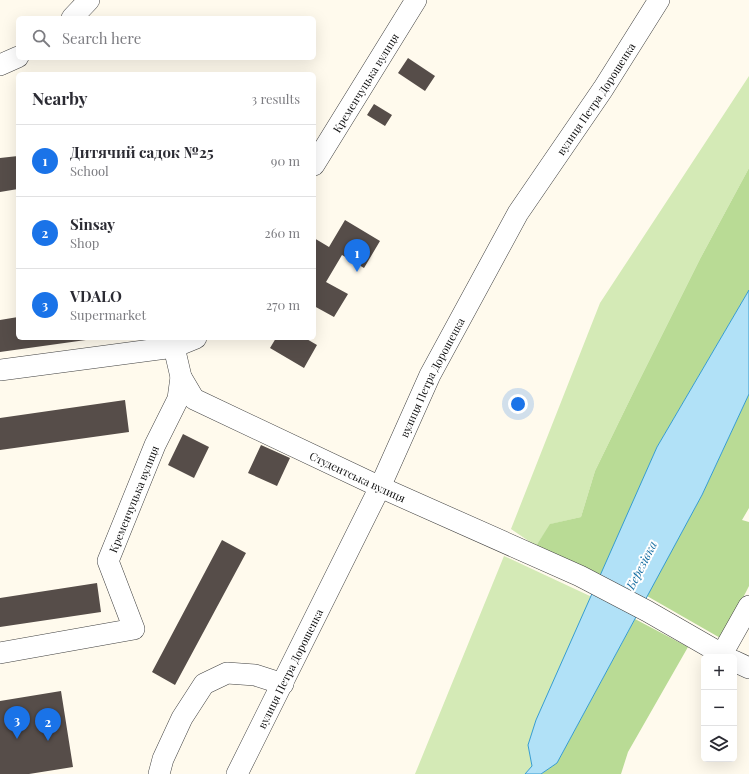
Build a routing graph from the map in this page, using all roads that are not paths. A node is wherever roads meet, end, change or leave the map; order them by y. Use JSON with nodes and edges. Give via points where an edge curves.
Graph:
{"nodes":[{"id":1,"x":89,"y":0,"type":"edge"},
{"id":2,"x":416,"y":0,"type":"edge"},
{"id":3,"x":659,"y":0,"type":"edge"},
{"id":4,"x":74,"y":16,"type":"edge"},
{"id":5,"x":16,"y":57,"type":"edge"},
{"id":6,"x":0,"y":65,"type":"edge"},
{"id":7,"x":316,"y":162,"type":"edge"},
{"id":8,"x":192,"y":340,"type":"edge"},
{"id":9,"x":174,"y":348,"type":"junction"},
{"id":10,"x":0,"y":370,"type":"edge"},
{"id":11,"x":181,"y":377,"type":"junction"},
{"id":12,"x":380,"y":487,"type":"junction"},
{"id":13,"x":749,"y":606,"type":"edge"},
{"id":14,"x":0,"y":653,"type":"edge"},
{"id":15,"x":723,"y":654,"type":"edge"},
{"id":16,"x":729,"y":654,"type":"edge"},
{"id":17,"x":737,"y":662,"type":"edge"},
{"id":18,"x":749,"y":668,"type":"edge"},
{"id":19,"x":283,"y":684,"type":"junction"},
{"id":20,"x":159,"y":774,"type":"edge"},
{"id":21,"x":237,"y":774,"type":"edge"}],
"edges":[{"from":1,"to":4,"type":"street"},
{"from":2,"to":7,"type":"street","name":"Кременчуцька вулиця"},
{"from":3,"to":12,"type":"street","name":"вулиця Петра Дорошенка","via":[[603,89],[518,213],[430,375]]},
{"from":5,"to":6,"type":"street"},
{"from":8,"to":9,"type":"street"},
{"from":9,"to":10,"type":"street"},
{"from":9,"to":11,"type":"street","name":"Студентська вулиця"},
{"from":11,"to":12,"type":"street","name":"Студентська вулиця","via":[[194,399]]},
{"from":11,"to":14,"type":"street","name":"Кременчуцька вулиця","via":[[176,404],[155,445],[108,561],[134,629]]},
{"from":12,"to":15,"type":"street","name":"Студентська вулиця","via":[[580,576]]},
{"from":12,"to":19,"type":"street","name":"вулиця Петра Дорошенка"},
{"from":13,"to":16,"type":"street"},
{"from":17,"to":18,"type":"street","name":"Студентська вулиця"},
{"from":19,"to":20,"type":"street","via":[[255,675],[227,673],[204,684],[182,718]]},
{"from":19,"to":21,"type":"street","name":"вулиця Петра Дорошенка"}]}
